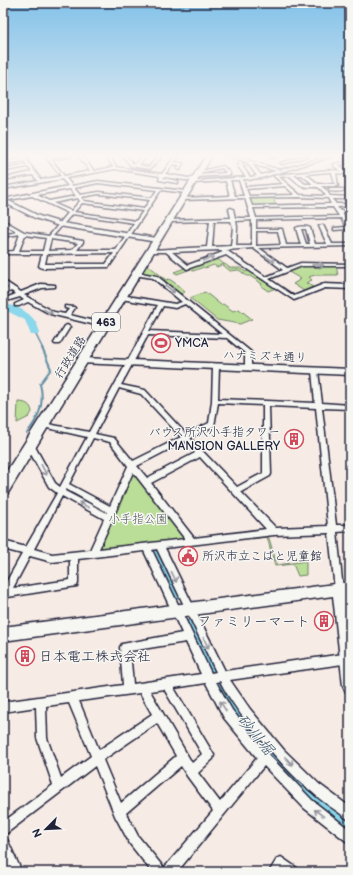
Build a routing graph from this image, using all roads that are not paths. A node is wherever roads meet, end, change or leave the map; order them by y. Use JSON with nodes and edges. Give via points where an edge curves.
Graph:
{"nodes":[{"id":1,"x":78,"y":196,"type":"edge"},
{"id":2,"x":184,"y":196,"type":"edge"},
{"id":3,"x":18,"y":197,"type":"edge"},
{"id":4,"x":38,"y":197,"type":"edge"},
{"id":5,"x":74,"y":197,"type":"edge"},
{"id":6,"x":134,"y":197,"type":"edge"},
{"id":7,"x":205,"y":197,"type":"edge"},
{"id":8,"x":247,"y":197,"type":"junction"},
{"id":9,"x":256,"y":197,"type":"edge"},
{"id":10,"x":323,"y":197,"type":"edge"},
{"id":11,"x":328,"y":197,"type":"junction"},
{"id":12,"x":234,"y":198,"type":"joint"},
{"id":13,"x":350,"y":198,"type":"edge"},
{"id":14,"x":153,"y":199,"type":"joint"},
{"id":15,"x":3,"y":200,"type":"edge"},
{"id":16,"x":49,"y":202,"type":"junction"},
{"id":17,"x":81,"y":202,"type":"junction"},
{"id":18,"x":333,"y":205,"type":"junction"},
{"id":19,"x":350,"y":205,"type":"edge"},
{"id":20,"x":251,"y":207,"type":"junction"},
{"id":21,"x":231,"y":209,"type":"dead end"},
{"id":22,"x":145,"y":210,"type":"junction"},
{"id":23,"x":350,"y":212,"type":"edge"},
{"id":24,"x":71,"y":213,"type":"junction"},
{"id":25,"x":341,"y":216,"type":"junction"},
{"id":26,"x":234,"y":219,"type":"junction"},
{"id":27,"x":254,"y":219,"type":"junction"},
{"id":28,"x":212,"y":220,"type":"junction"},
{"id":29,"x":350,"y":220,"type":"edge"},
{"id":30,"x":168,"y":221,"type":"junction"},
{"id":31,"x":4,"y":222,"type":"edge"},
{"id":32,"x":137,"y":222,"type":"junction"},
{"id":33,"x":61,"y":225,"type":"junction"},
{"id":34,"x":321,"y":226,"type":"dead end"},
{"id":35,"x":336,"y":229,"type":"dead end"},
{"id":36,"x":350,"y":229,"type":"edge"},
{"id":37,"x":254,"y":230,"type":"junction"},
{"id":38,"x":23,"y":232,"type":"junction"},
{"id":39,"x":3,"y":236,"type":"edge"},
{"id":40,"x":128,"y":236,"type":"junction"},
{"id":41,"x":50,"y":237,"type":"junction"},
{"id":42,"x":157,"y":240,"type":"junction"},
{"id":43,"x":330,"y":245,"type":"junction"},
{"id":44,"x":284,"y":246,"type":"junction"},
{"id":45,"x":304,"y":246,"type":"junction"},
{"id":46,"x":313,"y":246,"type":"junction"},
{"id":47,"x":350,"y":246,"type":"edge"},
{"id":48,"x":254,"y":247,"type":"junction"},
{"id":49,"x":220,"y":248,"type":"junction"},
{"id":50,"x":233,"y":248,"type":"junction"},
{"id":51,"x":209,"y":249,"type":"junction"},
{"id":52,"x":167,"y":250,"type":"junction"},
{"id":53,"x":45,"y":251,"type":"junction"},
{"id":54,"x":74,"y":251,"type":"junction"},
{"id":55,"x":118,"y":251,"type":"junction"},
{"id":56,"x":151,"y":251,"type":"junction"},
{"id":57,"x":16,"y":252,"type":"junction"},
{"id":58,"x":3,"y":253,"type":"edge"},
{"id":59,"x":226,"y":253,"type":"junction"},
{"id":60,"x":350,"y":265,"type":"edge"},
{"id":61,"x":107,"y":266,"type":"junction"},
{"id":62,"x":287,"y":270,"type":"junction"},
{"id":63,"x":102,"y":274,"type":"dead end"},
{"id":64,"x":136,"y":274,"type":"junction"},
{"id":65,"x":265,"y":279,"type":"junction"},
{"id":66,"x":4,"y":283,"type":"edge"},
{"id":67,"x":53,"y":286,"type":"dead end"},
{"id":68,"x":350,"y":286,"type":"edge"},
{"id":69,"x":12,"y":288,"type":"junction"},
{"id":70,"x":3,"y":293,"type":"edge"},
{"id":71,"x":21,"y":295,"type":"junction"},
{"id":72,"x":121,"y":297,"type":"junction"},
{"id":73,"x":28,"y":300,"type":"junction"},
{"id":74,"x":4,"y":301,"type":"edge"},
{"id":75,"x":187,"y":302,"type":"junction"},
{"id":76,"x":161,"y":304,"type":"junction"},
{"id":77,"x":17,"y":305,"type":"dead end"},
{"id":78,"x":67,"y":307,"type":"dead end"},
{"id":79,"x":66,"y":317,"type":"junction"},
{"id":80,"x":104,"y":325,"type":"junction"},
{"id":81,"x":67,"y":327,"type":"dead end"},
{"id":82,"x":146,"y":333,"type":"junction"},
{"id":83,"x":228,"y":336,"type":"junction"},
{"id":84,"x":57,"y":343,"type":"dead end"},
{"id":85,"x":82,"y":361,"type":"junction"},
{"id":86,"x":130,"y":363,"type":"junction"},
{"id":87,"x":216,"y":366,"type":"junction"},
{"id":88,"x":248,"y":368,"type":"junction"},
{"id":89,"x":316,"y":371,"type":"junction"},
{"id":90,"x":350,"y":372,"type":"edge"},
{"id":91,"x":118,"y":386,"type":"junction"},
{"id":92,"x":215,"y":401,"type":"junction"},
{"id":93,"x":266,"y":403,"type":"junction"},
{"id":94,"x":320,"y":406,"type":"junction"},
{"id":95,"x":350,"y":407,"type":"edge"},
{"id":96,"x":43,"y":425,"type":"junction"},
{"id":97,"x":91,"y":436,"type":"junction"},
{"id":98,"x":186,"y":437,"type":"junction"},
{"id":99,"x":30,"y":445,"type":"junction"},
{"id":100,"x":201,"y":453,"type":"junction"},
{"id":101,"x":132,"y":465,"type":"junction"},
{"id":102,"x":146,"y":482,"type":"junction"},
{"id":103,"x":63,"y":488,"type":"junction"},
{"id":104,"x":3,"y":489,"type":"edge"},
{"id":105,"x":236,"y":491,"type":"junction"},
{"id":106,"x":109,"y":514,"type":"junction"},
{"id":107,"x":333,"y":528,"type":"junction"},
{"id":108,"x":350,"y":528,"type":"edge"},
{"id":109,"x":274,"y":532,"type":"junction"},
{"id":110,"x":192,"y":541,"type":"junction"},
{"id":111,"x":159,"y":545,"type":"junction"},
{"id":112,"x":3,"y":546,"type":"edge"},
{"id":113,"x":146,"y":547,"type":"junction"},
{"id":114,"x":29,"y":551,"type":"junction"},
{"id":115,"x":93,"y":553,"type":"junction"},
{"id":116,"x":74,"y":555,"type":"junction"},
{"id":117,"x":345,"y":589,"type":"edge"},
{"id":118,"x":4,"y":595,"type":"edge"},
{"id":119,"x":190,"y":609,"type":"junction"},
{"id":120,"x":176,"y":611,"type":"junction"},
{"id":121,"x":3,"y":634,"type":"edge"},
{"id":122,"x":188,"y":638,"type":"junction"},
{"id":123,"x":348,"y":658,"type":"edge"},
{"id":124,"x":222,"y":676,"type":"junction"},
{"id":125,"x":208,"y":678,"type":"junction"},
{"id":126,"x":166,"y":684,"type":"junction"},
{"id":127,"x":350,"y":686,"type":"edge"},
{"id":128,"x":142,"y":687,"type":"junction"},
{"id":129,"x":128,"y":689,"type":"junction"},
{"id":130,"x":72,"y":697,"type":"junction"},
{"id":131,"x":41,"y":701,"type":"junction"},
{"id":132,"x":3,"y":707,"type":"edge"},
{"id":133,"x":158,"y":716,"type":"junction"},
{"id":134,"x":182,"y":758,"type":"junction"},
{"id":135,"x":264,"y":758,"type":"junction"},
{"id":136,"x":96,"y":759,"type":"junction"},
{"id":137,"x":191,"y":772,"type":"junction"},
{"id":138,"x":59,"y":787,"type":"junction"},
{"id":139,"x":220,"y":811,"type":"junction"},
{"id":140,"x":118,"y":812,"type":"junction"},
{"id":141,"x":350,"y":814,"type":"edge"},
{"id":142,"x":3,"y":829,"type":"edge"},
{"id":143,"x":350,"y":837,"type":"edge"},
{"id":144,"x":3,"y":843,"type":"edge"},
{"id":145,"x":13,"y":872,"type":"edge"},
{"id":146,"x":160,"y":872,"type":"edge"},
{"id":147,"x":169,"y":872,"type":"edge"},
{"id":148,"x":275,"y":872,"type":"edge"},
{"id":149,"x":293,"y":872,"type":"edge"}],
"edges":[{"from":1,"to":17,"type":"street"},
{"from":2,"to":30,"type":"highway","name":"行政道路","number":"463"},
{"from":3,"to":15,"type":"street"},
{"from":4,"to":16,"type":"street"},
{"from":5,"to":16,"type":"street"},
{"from":6,"to":14,"type":"street"},
{"from":7,"to":12,"type":"street"},
{"from":8,"to":9,"type":"street"},
{"from":8,"to":12,"type":"street"},
{"from":8,"to":20,"type":"street"},
{"from":10,"to":11,"type":"street"},
{"from":11,"to":13,"type":"street"},
{"from":11,"to":18,"type":"street"},
{"from":14,"to":22,"type":"street"},
{"from":15,"to":33,"type":"street","via":[[37,217]]},
{"from":16,"to":24,"type":"street"},
{"from":17,"to":22,"type":"street"},
{"from":17,"to":24,"type":"street"},
{"from":18,"to":19,"type":"street"},
{"from":18,"to":20,"type":"street"},
{"from":18,"to":25,"type":"street"},
{"from":20,"to":27,"type":"street"},
{"from":21,"to":26,"type":"street"},
{"from":22,"to":32,"type":"street"},
{"from":23,"to":25,"type":"street"},
{"from":24,"to":32,"type":"street"},
{"from":24,"to":33,"type":"street"},
{"from":25,"to":27,"type":"street"},
{"from":25,"to":29,"type":"street"},
{"from":25,"to":36,"type":"street"},
{"from":26,"to":27,"type":"street"},
{"from":26,"to":28,"type":"street"},
{"from":26,"to":50,"type":"street"},
{"from":27,"to":37,"type":"street"},
{"from":28,"to":30,"type":"street"},
{"from":28,"to":51,"type":"street"},
{"from":30,"to":42,"type":"highway","name":"行政道路","number":"463"},
{"from":31,"to":38,"type":"street"},
{"from":32,"to":40,"type":"street"},
{"from":33,"to":40,"type":"street"},
{"from":33,"to":41,"type":"street"},
{"from":34,"to":43,"type":"street"},
{"from":35,"to":36,"type":"street"},
{"from":37,"to":44,"type":"street","via":[[280,230]]},
{"from":37,"to":48,"type":"street"},
{"from":38,"to":39,"type":"street"},
{"from":38,"to":41,"type":"street"},
{"from":38,"to":57,"type":"street"},
{"from":40,"to":42,"type":"street"},
{"from":40,"to":55,"type":"street"},
{"from":41,"to":53,"type":"street"},
{"from":41,"to":54,"type":"street","via":[[81,242]]},
{"from":42,"to":56,"type":"highway","name":"行政道路","number":"463"},
{"from":43,"to":46,"type":"street"},
{"from":43,"to":47,"type":"street"},
{"from":44,"to":45,"type":"street"},
{"from":44,"to":48,"type":"street"},
{"from":45,"to":46,"type":"street"},
{"from":45,"to":46,"type":"street","via":[[298,228],[308,228]]},
{"from":48,"to":50,"type":"street"},
{"from":48,"to":62,"type":"street","one_way":true},
{"from":49,"to":50,"type":"street"},
{"from":49,"to":51,"type":"street"},
{"from":49,"to":59,"type":"street"},
{"from":51,"to":52,"type":"street"},
{"from":52,"to":56,"type":"street"},
{"from":52,"to":59,"type":"street","one_way":true,"via":[[188,267]]},
{"from":53,"to":54,"type":"street"},
{"from":53,"to":57,"type":"street"},
{"from":53,"to":61,"type":"street","via":[[42,266]]},
{"from":54,"to":55,"type":"street"},
{"from":55,"to":61,"type":"street"},
{"from":56,"to":64,"type":"highway","name":"行政道路","number":"463"},
{"from":57,"to":58,"type":"street"},
{"from":59,"to":65,"type":"street"},
{"from":62,"to":60,"type":"street","one_way":true,"via":[[301,264]]},
{"from":61,"to":63,"type":"street"},
{"from":62,"to":65,"type":"street"},
{"from":64,"to":72,"type":"highway","name":"行政道路","number":"463"},
{"from":64,"to":75,"type":"street","one_way":true,"via":[[155,277]]},
{"from":65,"to":68,"type":"street","via":[[294,298],[324,286]]},
{"from":66,"to":69,"type":"street"},
{"from":67,"to":71,"type":"street","via":[[41,286]]},
{"from":69,"to":70,"type":"street"},
{"from":69,"to":71,"type":"street"},
{"from":71,"to":73,"type":"street"},
{"from":71,"to":74,"type":"street"},
{"from":72,"to":76,"type":"street"},
{"from":72,"to":80,"type":"highway","name":"行政道路","number":"463"},
{"from":73,"to":77,"type":"street"},
{"from":73,"to":79,"type":"street","one_way":true,"via":[[52,313]]},
{"from":75,"to":76,"type":"street","via":[[175,306]]},
{"from":75,"to":83,"type":"street"},
{"from":76,"to":82,"type":"street"},
{"from":78,"to":79,"type":"street","via":[[72,308]]},
{"from":79,"to":80,"type":"street"},
{"from":80,"to":85,"type":"highway","name":"行政道路","number":"463"},
{"from":81,"to":84,"type":"street"},
{"from":82,"to":83,"type":"street"},
{"from":82,"to":86,"type":"street"},
{"from":83,"to":88,"type":"street","via":[[248,352]]},
{"from":85,"to":86,"type":"street","name":"ハナミズキ通り"},
{"from":85,"to":96,"type":"highway","name":"行政道路","number":"463"},
{"from":86,"to":87,"type":"street","name":"ハナミズキ通り"},
{"from":86,"to":91,"type":"street"},
{"from":87,"to":88,"type":"street","name":"ハナミズキ通り"},
{"from":87,"to":92,"type":"street"},
{"from":88,"to":89,"type":"street","name":"ハナミズキ通り"},
{"from":89,"to":90,"type":"street","name":"ハナミズキ通り"},
{"from":89,"to":94,"type":"street"},
{"from":91,"to":97,"type":"street"},
{"from":91,"to":98,"type":"street","via":[[144,392]]},
{"from":92,"to":93,"type":"street"},
{"from":92,"to":98,"type":"street","via":[[212,424]]},
{"from":93,"to":94,"type":"street"},
{"from":93,"to":105,"type":"street","via":[[267,474]]},
{"from":94,"to":95,"type":"street"},
{"from":94,"to":107,"type":"street"},
{"from":96,"to":97,"type":"street"},
{"from":96,"to":99,"type":"highway","name":"行政道路","number":"463"},
{"from":97,"to":101,"type":"street","via":[[112,440]]},
{"from":97,"to":103,"type":"street"},
{"from":98,"to":100,"type":"street"},
{"from":98,"to":101,"type":"street"},
{"from":99,"to":103,"type":"street","one_way":true,"via":[[52,485]]},
{"from":99,"to":104,"type":"highway","name":"行政道路","number":"463"},
{"from":100,"to":102,"type":"street"},
{"from":100,"to":105,"type":"street"},
{"from":101,"to":102,"type":"street"},
{"from":101,"to":106,"type":"street"},
{"from":102,"to":110,"type":"street"},
{"from":103,"to":106,"type":"street"},
{"from":103,"to":114,"type":"street"},
{"from":105,"to":109,"type":"street"},
{"from":106,"to":115,"type":"street"},
{"from":107,"to":108,"type":"street"},
{"from":107,"to":109,"type":"street"},
{"from":107,"to":117,"type":"street"},
{"from":109,"to":110,"type":"street"},
{"from":110,"to":111,"type":"street"},
{"from":111,"to":113,"type":"street"},
{"from":111,"to":119,"type":"street","one_way":true},
{"from":112,"to":114,"type":"street"},
{"from":113,"to":115,"type":"street"},
{"from":113,"to":120,"type":"street"},
{"from":114,"to":116,"type":"street","via":[[52,558]]},
{"from":114,"to":118,"type":"street"},
{"from":115,"to":116,"type":"street"},
{"from":116,"to":118,"type":"street","via":[[74,583]]},
{"from":117,"to":119,"type":"street"},
{"from":117,"to":123,"type":"street"},
{"from":119,"to":120,"type":"street"},
{"from":119,"to":124,"type":"street","one_way":true},
{"from":120,"to":121,"type":"street"},
{"from":120,"to":122,"type":"street"},
{"from":122,"to":125,"type":"street"},
{"from":122,"to":129,"type":"street","via":[[125,647]]},
{"from":123,"to":124,"type":"street"},
{"from":123,"to":127,"type":"street"},
{"from":124,"to":125,"type":"street"},
{"from":124,"to":141,"type":"street","one_way":true,"via":[[235,699],[287,760],[316,788]]},
{"from":125,"to":126,"type":"street"},
{"from":135,"to":125,"type":"street","one_way":true,"via":[[228,714]]},
{"from":126,"to":128,"type":"street"},
{"from":126,"to":137,"type":"street","via":[[209,755]]},
{"from":128,"to":129,"type":"street"},
{"from":128,"to":133,"type":"street"},
{"from":129,"to":130,"type":"street"},
{"from":130,"to":131,"type":"street"},
{"from":130,"to":136,"type":"street"},
{"from":131,"to":132,"type":"street"},
{"from":131,"to":138,"type":"street","via":[[42,738]]},
{"from":133,"to":134,"type":"street"},
{"from":133,"to":136,"type":"street"},
{"from":134,"to":137,"type":"street"},
{"from":134,"to":140,"type":"street"},
{"from":135,"to":139,"type":"street"},
{"from":143,"to":135,"type":"street","one_way":true,"via":[[308,804]]},
{"from":136,"to":138,"type":"street"},
{"from":136,"to":140,"type":"street"},
{"from":137,"to":139,"type":"street"},
{"from":138,"to":142,"type":"street"},
{"from":139,"to":147,"type":"street"},
{"from":140,"to":146,"type":"street","via":[[134,840]]},
{"from":144,"to":145,"type":"street","via":[[15,870]]},
{"from":148,"to":149,"type":"street","via":[[281,864]]}]}
